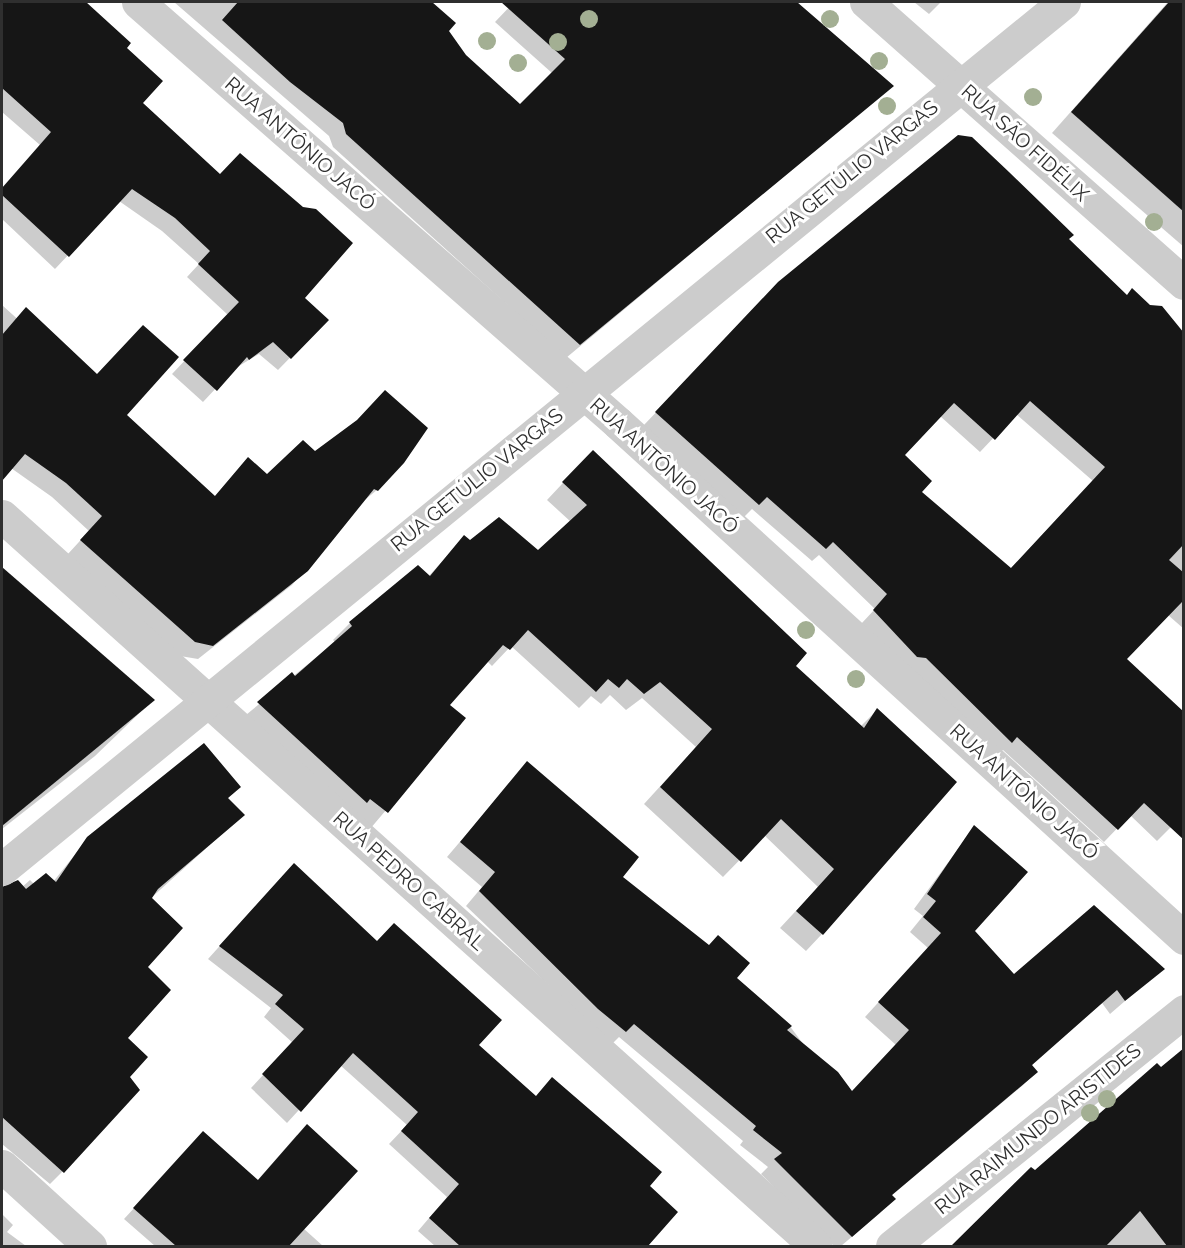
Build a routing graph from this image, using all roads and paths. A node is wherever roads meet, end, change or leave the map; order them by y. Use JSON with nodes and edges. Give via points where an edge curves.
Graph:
{"nodes":[{"id":1,"x":138,"y":2,"type":"edge"},
{"id":2,"x":866,"y":2,"type":"edge"},
{"id":3,"x":1064,"y":2,"type":"edge"},
{"id":4,"x":959,"y":84,"type":"junction"},
{"id":5,"x":1184,"y":283,"type":"edge"},
{"id":6,"x":583,"y":393,"type":"junction"},
{"id":7,"x":2,"y":516,"type":"edge"},
{"id":8,"x":208,"y":700,"type":"junction"},
{"id":9,"x":2,"y":868,"type":"edge"},
{"id":10,"x":1184,"y":938,"type":"edge"},
{"id":11,"x":1184,"y":1011,"type":"edge"},
{"id":12,"x":2,"y":1166,"type":"edge"},
{"id":13,"x":90,"y":1246,"type":"edge"},
{"id":14,"x":816,"y":1246,"type":"edge"},
{"id":15,"x":892,"y":1246,"type":"edge"}],
"edges":[{"from":1,"to":6,"type":"street","name":"RUA ANTÔNIO JACÓ"},
{"from":2,"to":4,"type":"street","name":"RUA SÃO FIDÉLIX"},
{"from":3,"to":4,"type":"street","name":"RUA GETÚLIO VARGAS"},
{"from":4,"to":5,"type":"street","name":"RUA SÃO FIDÉLIX"},
{"from":4,"to":6,"type":"street","name":"RUA GETÚLIO VARGAS"},
{"from":6,"to":8,"type":"street","name":"RUA GETÚLIO VARGAS"},
{"from":6,"to":10,"type":"street","name":"RUA ANTÔNIO JACÓ"},
{"from":7,"to":8,"type":"street","name":"RUA PEDRO CABRAL"},
{"from":8,"to":9,"type":"street","name":"RUA GETÚLIO VARGAS"},
{"from":8,"to":14,"type":"street","name":"RUA PEDRO CABRAL"},
{"from":11,"to":15,"type":"street","name":"RUA RAIMUNDO ARISTIDES"},
{"from":12,"to":13,"type":"street"}]}
